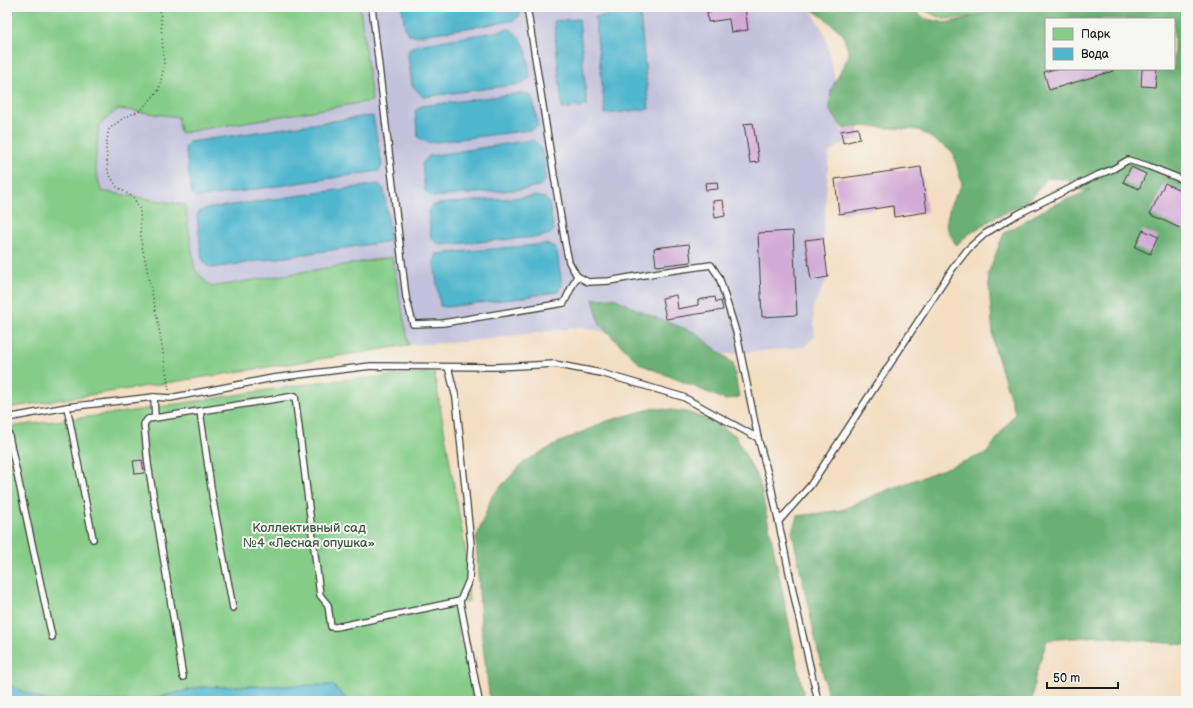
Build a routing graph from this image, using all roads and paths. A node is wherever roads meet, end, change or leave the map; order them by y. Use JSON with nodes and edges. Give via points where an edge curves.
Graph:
{"nodes":[{"id":1,"x":160,"y":7,"type":"edge"},
{"id":2,"x":372,"y":7,"type":"edge"},
{"id":3,"x":527,"y":7,"type":"edge"},
{"id":4,"x":1186,"y":181,"type":"edge"},
{"id":5,"x":577,"y":276,"type":"junction"},
{"id":6,"x":448,"y":367,"type":"junction"},
{"id":7,"x":154,"y":398,"type":"junction"},
{"id":8,"x":170,"y":398,"type":"junction"},
{"id":9,"x":67,"y":407,"type":"junction"},
{"id":10,"x":200,"y":411,"type":"junction"},
{"id":11,"x":7,"y":418,"type":"edge"},
{"id":12,"x":155,"y":418,"type":"junction"},
{"id":13,"x":7,"y":427,"type":"edge"},
{"id":14,"x":758,"y":438,"type":"junction"},
{"id":15,"x":779,"y":521,"type":"junction"},
{"id":16,"x":93,"y":539,"type":"dead end"},
{"id":17,"x":460,"y":601,"type":"junction"},
{"id":18,"x":233,"y":608,"type":"dead end"},
{"id":19,"x":52,"y":636,"type":"dead end"},
{"id":20,"x":183,"y":677,"type":"dead end"},
{"id":21,"x":479,"y":701,"type":"edge"},
{"id":22,"x":818,"y":701,"type":"edge"}],
"edges":[{"from":1,"to":8,"type":"path","via":[[164,66],[159,90],[141,110],[109,129],[106,146],[108,172],[117,187],[133,197],[140,209],[141,241],[158,322]]},
{"from":2,"to":5,"type":"lane","via":[[406,297],[413,324],[443,324],[564,303]]},
{"from":3,"to":5,"type":"lane","via":[[565,243],[569,262]]},
{"from":4,"to":15,"type":"lane","via":[[1128,160],[1113,170],[1093,177],[1018,214],[968,248],[952,268],[810,486]]},
{"from":5,"to":14,"type":"lane","via":[[588,282],[609,281],[711,264],[718,277],[737,335]]},
{"from":6,"to":8,"type":"lane","via":[[371,366],[273,378]]},
{"from":6,"to":14,"type":"lane","via":[[554,364],[601,373],[684,396]]},
{"from":6,"to":17,"type":"lane","via":[[456,398],[471,545],[469,580]]},
{"from":7,"to":8,"type":"lane"},
{"from":7,"to":9,"type":"lane"},
{"from":7,"to":12,"type":"lane"},
{"from":9,"to":11,"type":"lane"},
{"from":9,"to":16,"type":"lane"},
{"from":10,"to":12,"type":"lane"},
{"from":10,"to":17,"type":"lane","via":[[295,396],[320,595],[328,605],[331,627]]},
{"from":10,"to":18,"type":"lane"},
{"from":12,"to":20,"type":"lane","via":[[148,419],[144,424],[148,464]]},
{"from":13,"to":19,"type":"lane"},
{"from":14,"to":15,"type":"lane"},
{"from":15,"to":22,"type":"lane"},
{"from":17,"to":21,"type":"lane"}]}
